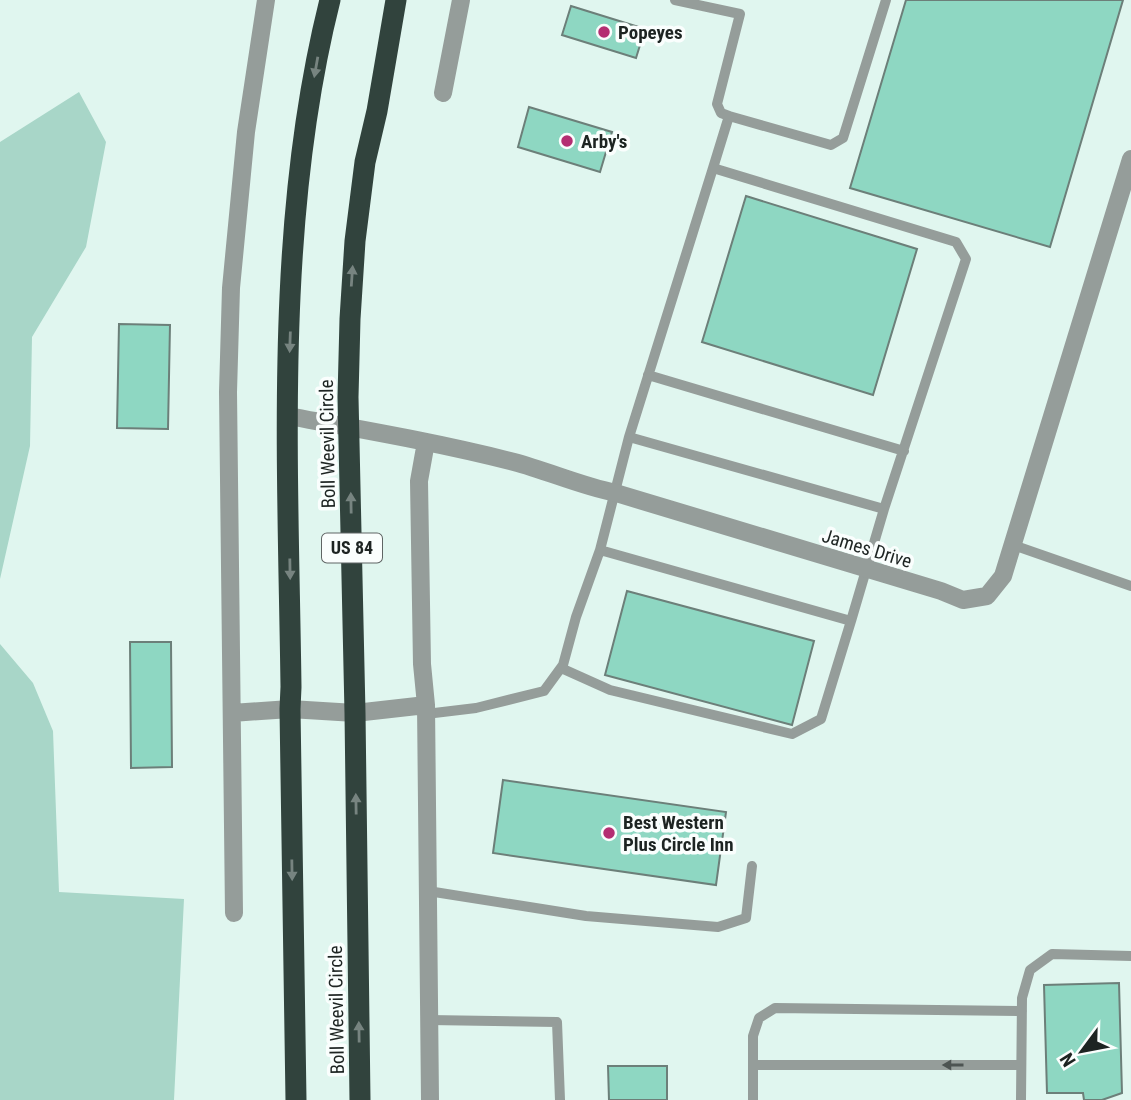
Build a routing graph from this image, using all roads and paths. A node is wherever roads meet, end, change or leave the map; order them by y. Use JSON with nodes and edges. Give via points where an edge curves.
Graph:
{"nodes":[{"id":1,"x":266,"y":0,"type":"edge"},
{"id":2,"x":330,"y":0,"type":"edge"},
{"id":3,"x":396,"y":0,"type":"edge"},
{"id":4,"x":461,"y":0,"type":"edge"},
{"id":5,"x":675,"y":0,"type":"edge"},
{"id":6,"x":886,"y":0,"type":"edge"},
{"id":7,"x":443,"y":93,"type":"dead end"},
{"id":8,"x":729,"y":116,"type":"junction"},
{"id":9,"x":1131,"y":159,"type":"edge"},
{"id":10,"x":713,"y":168,"type":"junction"},
{"id":11,"x":648,"y":375,"type":"junction"},
{"id":12,"x":288,"y":416,"type":"junction"},
{"id":13,"x":349,"y":428,"type":"junction"},
{"id":14,"x":629,"y":437,"type":"junction"},
{"id":15,"x":426,"y":442,"type":"junction"},
{"id":16,"x":904,"y":451,"type":"junction"},
{"id":17,"x":616,"y":493,"type":"junction"},
{"id":18,"x":884,"y":509,"type":"junction"},
{"id":19,"x":1013,"y":545,"type":"junction"},
{"id":20,"x":600,"y":550,"type":"junction"},
{"id":21,"x":868,"y":570,"type":"junction"},
{"id":22,"x":1131,"y":586,"type":"edge"},
{"id":23,"x":851,"y":621,"type":"junction"},
{"id":24,"x":561,"y":668,"type":"junction"},
{"id":25,"x":290,"y":709,"type":"junction"},
{"id":26,"x":426,"y":710,"type":"junction"},
{"id":27,"x":232,"y":713,"type":"junction"},
{"id":28,"x":355,"y":713,"type":"junction"},
{"id":29,"x":751,"y":866,"type":"dead end"},
{"id":30,"x":428,"y":891,"type":"junction"},
{"id":31,"x":234,"y":913,"type":"dead end"},
{"id":32,"x":1131,"y":956,"type":"edge"},
{"id":33,"x":1022,"y":1011,"type":"junction"},
{"id":34,"x":429,"y":1020,"type":"junction"},
{"id":35,"x":753,"y":1065,"type":"junction"},
{"id":36,"x":1021,"y":1065,"type":"junction"},
{"id":37,"x":296,"y":1100,"type":"edge"},
{"id":38,"x":360,"y":1100,"type":"edge"},
{"id":39,"x":430,"y":1100,"type":"edge"},
{"id":40,"x":560,"y":1100,"type":"edge"},
{"id":41,"x":753,"y":1100,"type":"edge"},
{"id":42,"x":1021,"y":1100,"type":"edge"}],
"edges":[{"from":1,"to":27,"type":"street","via":[[246,132],[231,288]]},
{"from":2,"to":12,"type":"highway","name":"Boll Weevil Circle","one_way":true,"via":[[297,189]]},
{"from":13,"to":3,"type":"highway","name":"Boll Weevil Circle","number":"US 84","one_way":true,"via":[[355,241]]},
{"from":4,"to":7,"type":"street"},
{"from":5,"to":8,"type":"lane","via":[[740,14],[717,104],[721,113]]},
{"from":6,"to":8,"type":"lane","via":[[843,138],[831,145]]},
{"from":8,"to":10,"type":"lane"},
{"from":9,"to":19,"type":"street","name":"James Drive"},
{"from":10,"to":11,"type":"lane"},
{"from":10,"to":16,"type":"lane","via":[[957,242],[966,259]]},
{"from":11,"to":14,"type":"lane"},
{"from":11,"to":16,"type":"lane"},
{"from":12,"to":13,"type":"street","name":"James Drive"},
{"from":12,"to":25,"type":"highway","name":"Boll Weevil Circle","one_way":true},
{"from":13,"to":15,"type":"street","name":"James Drive"},
{"from":28,"to":13,"type":"highway","name":"Boll Weevil Circle","number":"US 84","one_way":true},
{"from":14,"to":17,"type":"lane"},
{"from":14,"to":18,"type":"lane"},
{"from":15,"to":17,"type":"street","name":"James Drive"},
{"from":15,"to":26,"type":"street","via":[[419,481]]},
{"from":16,"to":18,"type":"lane"},
{"from":17,"to":20,"type":"lane"},
{"from":17,"to":21,"type":"street","name":"James Drive"},
{"from":18,"to":21,"type":"lane"},
{"from":19,"to":21,"type":"street","name":"James Drive","via":[[1003,576],[987,596],[963,600]]},
{"from":19,"to":22,"type":"lane"},
{"from":20,"to":23,"type":"lane"},
{"from":20,"to":24,"type":"lane"},
{"from":21,"to":23,"type":"lane"},
{"from":23,"to":24,"type":"lane","via":[[821,719],[792,734],[610,690]]},
{"from":24,"to":26,"type":"lane","via":[[544,691],[476,708]]},
{"from":25,"to":27,"type":"street"},
{"from":25,"to":28,"type":"street"},
{"from":25,"to":37,"type":"highway","name":"Boll Weevil Circle","one_way":true},
{"from":26,"to":28,"type":"street"},
{"from":26,"to":30,"type":"street"},
{"from":27,"to":31,"type":"street"},
{"from":38,"to":28,"type":"highway","name":"Boll Weevil Circle","number":"US 84","one_way":true},
{"from":29,"to":30,"type":"lane","via":[[747,918],[718,927],[586,916]]},
{"from":30,"to":34,"type":"street"},
{"from":32,"to":33,"type":"lane","via":[[1052,954],[1030,970]]},
{"from":33,"to":35,"type":"lane","via":[[775,1008],[759,1018],[753,1036]]},
{"from":33,"to":36,"type":"lane"},
{"from":34,"to":39,"type":"street"},
{"from":34,"to":40,"type":"lane","via":[[557,1022]]},
{"from":36,"to":35,"type":"lane","one_way":true},
{"from":35,"to":41,"type":"lane"},
{"from":36,"to":42,"type":"lane"}]}
